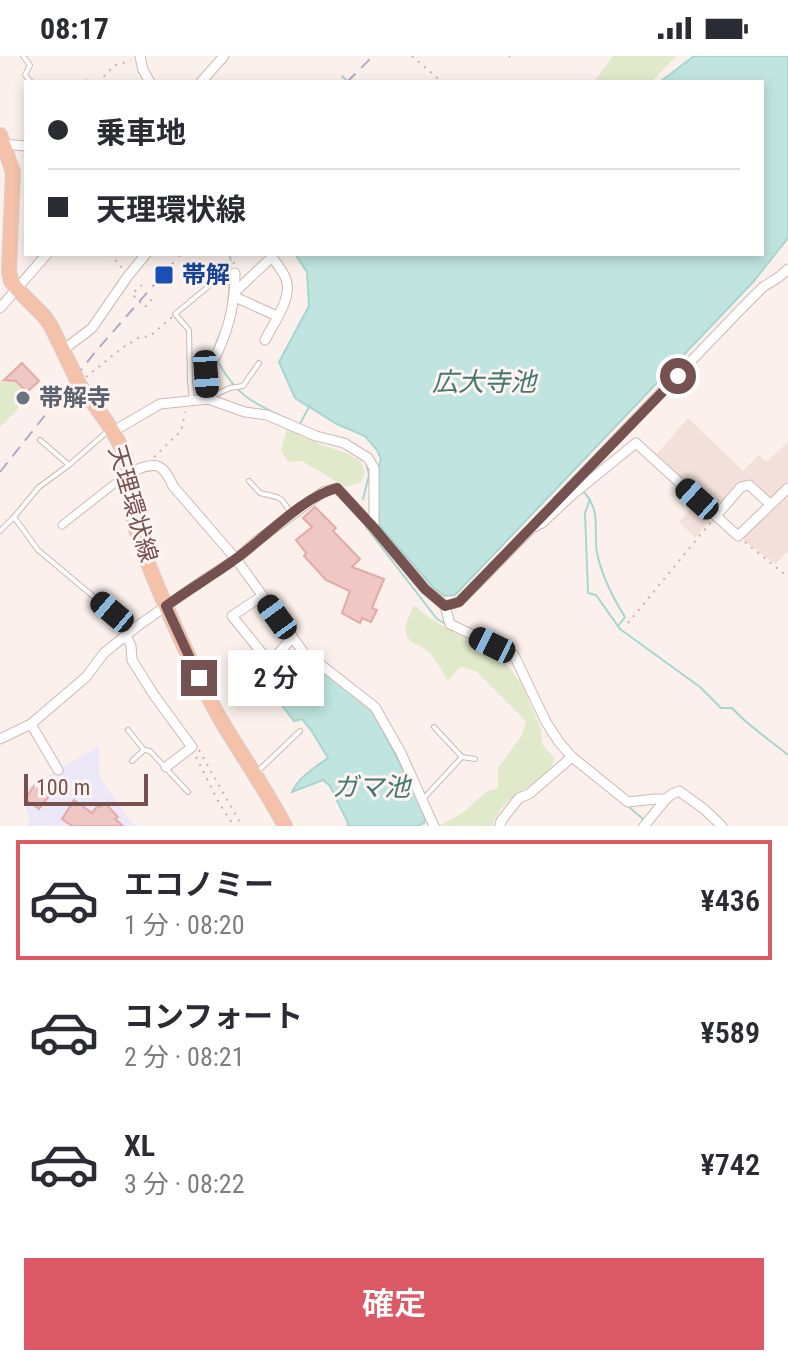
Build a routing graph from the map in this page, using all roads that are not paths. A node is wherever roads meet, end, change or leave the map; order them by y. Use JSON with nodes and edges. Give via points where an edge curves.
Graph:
{"nodes":[{"id":1,"x":23,"y":56,"type":"edge"},
{"id":2,"x":224,"y":56,"type":"edge"},
{"id":3,"x":140,"y":57,"type":"edge"},
{"id":4,"x":29,"y":80,"type":"edge"},
{"id":5,"x":149,"y":80,"type":"edge"},
{"id":6,"x":203,"y":80,"type":"edge"},
{"id":7,"x":1,"y":138,"type":"edge"},
{"id":8,"x":24,"y":145,"type":"edge"},
{"id":9,"x":45,"y":256,"type":"edge"},
{"id":10,"x":144,"y":256,"type":"edge"},
{"id":11,"x":788,"y":269,"type":"edge"},
{"id":12,"x":5,"y":270,"type":"edge"},
{"id":13,"x":235,"y":273,"type":"road end"},
{"id":14,"x":209,"y":286,"type":"dead end"},
{"id":15,"x":17,"y":289,"type":"junction"},
{"id":16,"x":235,"y":294,"type":"junction"},
{"id":17,"x":0,"y":308,"type":"edge"},
{"id":18,"x":277,"y":316,"type":"junction"},
{"id":19,"x":265,"y":340,"type":"dead end"},
{"id":20,"x":63,"y":350,"type":"junction"},
{"id":21,"x":259,"y":363,"type":"dead end"},
{"id":22,"x":208,"y":399,"type":"junction"},
{"id":23,"x":188,"y":401,"type":"junction"},
{"id":24,"x":111,"y":431,"type":"junction"},
{"id":25,"x":40,"y":440,"type":"dead end"},
{"id":26,"x":69,"y":465,"type":"junction"},
{"id":27,"x":128,"y":473,"type":"junction"},
{"id":28,"x":249,"y":481,"type":"dead end"},
{"id":29,"x":788,"y":488,"type":"edge"},
{"id":30,"x":770,"y":504,"type":"junction"},
{"id":31,"x":292,"y":514,"type":"junction"},
{"id":32,"x":716,"y":516,"type":"junction"},
{"id":33,"x":14,"y":517,"type":"junction"},
{"id":34,"x":62,"y":525,"type":"dead end"},
{"id":35,"x":374,"y":528,"type":"junction"},
{"id":36,"x":532,"y":528,"type":"junction"},
{"id":37,"x":0,"y":531,"type":"edge"},
{"id":38,"x":236,"y":559,"type":"junction"},
{"id":39,"x":262,"y":596,"type":"junction"},
{"id":40,"x":166,"y":606,"type":"junction"},
{"id":41,"x":445,"y":606,"type":"junction"},
{"id":42,"x":126,"y":635,"type":"junction"},
{"id":43,"x":292,"y":638,"type":"junction"},
{"id":44,"x":31,"y":724,"type":"junction"},
{"id":45,"x":434,"y":727,"type":"dead end"},
{"id":46,"x":128,"y":730,"type":"dead end"},
{"id":47,"x":300,"y":731,"type":"dead end"},
{"id":48,"x":0,"y":739,"type":"edge"},
{"id":49,"x":144,"y":750,"type":"junction"},
{"id":50,"x":462,"y":757,"type":"junction"},
{"id":51,"x":475,"y":759,"type":"dead end"},
{"id":52,"x":570,"y":760,"type":"junction"},
{"id":53,"x":132,"y":761,"type":"dead end"},
{"id":54,"x":166,"y":767,"type":"junction"},
{"id":55,"x":58,"y":770,"type":"dead end"},
{"id":56,"x":255,"y":773,"type":"junction"},
{"id":57,"x":188,"y":792,"type":"dead end"},
{"id":58,"x":423,"y":799,"type":"junction"},
{"id":59,"x":666,"y":799,"type":"junction"},
{"id":60,"x":647,"y":823,"type":"edge"},
{"id":61,"x":431,"y":824,"type":"edge"},
{"id":62,"x":285,"y":826,"type":"edge"},
{"id":63,"x":500,"y":826,"type":"edge"},
{"id":64,"x":722,"y":826,"type":"edge"}],
"edges":[{"from":1,"to":4,"type":"lane","via":[[30,65],[25,75]]},
{"from":2,"to":6,"type":"street"},
{"from":3,"to":5,"type":"street"},
{"from":7,"to":8,"type":"street"},
{"from":7,"to":12,"type":"main road","name":"天理環状線","via":[[13,172]]},
{"from":9,"to":15,"type":"street"},
{"from":10,"to":20,"type":"street","via":[[92,328]]},
{"from":11,"to":36,"type":"street","via":[[740,310]]},
{"from":12,"to":15,"type":"main road","name":"天理環状線"},
{"from":13,"to":16,"type":"street"},
{"from":14,"to":23,"type":"lane","via":[[175,314],[189,330]]},
{"from":15,"to":17,"type":"street"},
{"from":15,"to":20,"type":"main road","name":"天理環状線","via":[[44,316]]},
{"from":16,"to":18,"type":"street"},
{"from":16,"to":18,"type":"street","via":[[272,257],[288,293]]},
{"from":16,"to":22,"type":"street","via":[[206,374]]},
{"from":18,"to":19,"type":"street"},
{"from":20,"to":24,"type":"main road","name":"天理環状線","bridge":true},
{"from":21,"to":22,"type":"lane","via":[[243,386]]},
{"from":22,"to":23,"type":"street"},
{"from":22,"to":35,"type":"street","via":[[358,450],[374,468]]},
{"from":23,"to":24,"type":"street","via":[[160,404]]},
{"from":24,"to":26,"type":"lane"},
{"from":24,"to":27,"type":"main road","name":"天理環状線"},
{"from":25,"to":26,"type":"lane"},
{"from":26,"to":33,"type":"lane","via":[[39,487]]},
{"from":27,"to":34,"type":"street"},
{"from":27,"to":38,"type":"street","via":[[158,465]]},
{"from":27,"to":40,"type":"main road","name":"天理環状線","via":[[134,520]]},
{"from":28,"to":31,"type":"lane","via":[[260,493],[282,500]]},
{"from":29,"to":30,"type":"street"},
{"from":30,"to":32,"type":"street","via":[[749,485],[741,487]]},
{"from":30,"to":32,"type":"street","via":[[738,536]]},
{"from":31,"to":35,"type":"street","via":[[337,488]]},
{"from":31,"to":38,"type":"street"},
{"from":32,"to":36,"type":"street","via":[[636,443]]},
{"from":33,"to":37,"type":"lane"},
{"from":33,"to":42,"type":"lane","via":[[38,550],[112,612]]},
{"from":35,"to":41,"type":"street"},
{"from":36,"to":41,"type":"street","via":[[459,602]]},
{"from":38,"to":39,"type":"street"},
{"from":38,"to":40,"type":"street"},
{"from":39,"to":43,"type":"street"},
{"from":39,"to":43,"type":"street","via":[[232,616],[270,663]]},
{"from":40,"to":42,"type":"street"},
{"from":40,"to":56,"type":"main road","name":"天理環状線","via":[[199,678]]},
{"from":41,"to":52,"type":"street","via":[[450,624],[514,655]]},
{"from":42,"to":44,"type":"street"},
{"from":42,"to":54,"type":"street","via":[[132,660],[192,747]]},
{"from":43,"to":58,"type":"street","via":[[312,664],[316,661],[375,707]]},
{"from":44,"to":48,"type":"street"},
{"from":44,"to":55,"type":"street"},
{"from":45,"to":50,"type":"lane"},
{"from":46,"to":49,"type":"lane"},
{"from":47,"to":56,"type":"lane"},
{"from":49,"to":53,"type":"lane"},
{"from":49,"to":54,"type":"lane"},
{"from":50,"to":51,"type":"lane"},
{"from":50,"to":58,"type":"lane"},
{"from":52,"to":59,"type":"street","via":[[628,802]]},
{"from":52,"to":63,"type":"street","via":[[519,798]]},
{"from":54,"to":57,"type":"lane"},
{"from":56,"to":62,"type":"main road","name":"天理環状線"},
{"from":58,"to":61,"type":"street"},
{"from":59,"to":60,"type":"street"},
{"from":59,"to":64,"type":"street","via":[[679,791]]}]}
